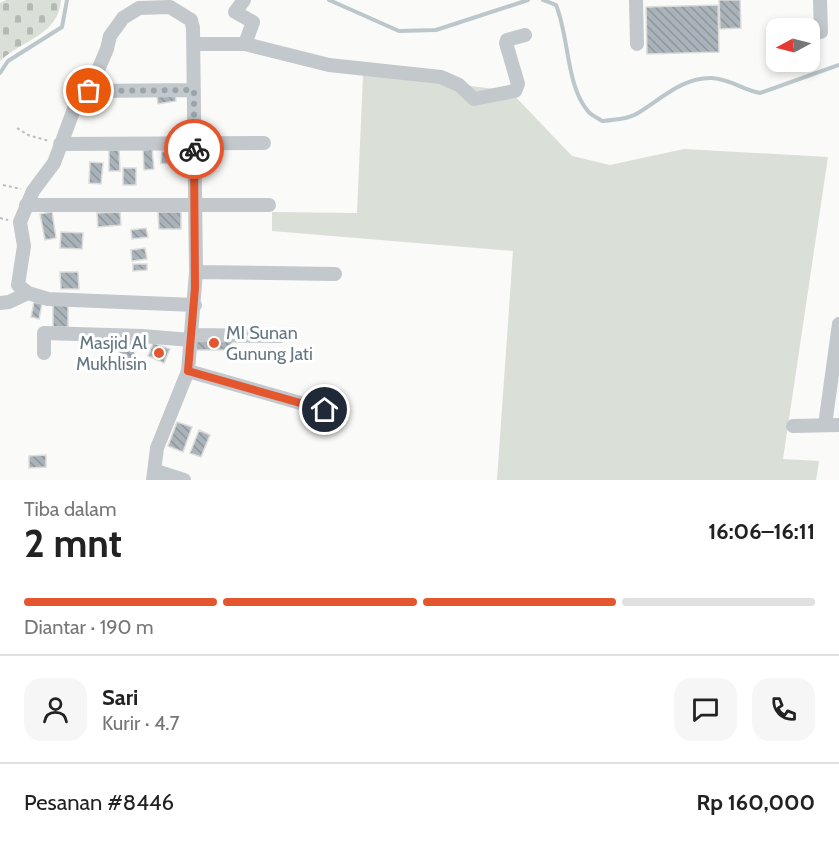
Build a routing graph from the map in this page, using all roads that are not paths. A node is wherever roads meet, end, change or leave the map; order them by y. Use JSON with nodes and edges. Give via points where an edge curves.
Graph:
{"nodes":[{"id":1,"x":244,"y":0,"type":"edge"},
{"id":2,"x":636,"y":0,"type":"edge"},
{"id":3,"x":820,"y":0,"type":"edge"},
{"id":4,"x":821,"y":32,"type":"dead end"},
{"id":5,"x":525,"y":35,"type":"dead end"},
{"id":6,"x":194,"y":44,"type":"junction"},
{"id":7,"x":245,"y":44,"type":"junction"},
{"id":8,"x":637,"y":44,"type":"dead end"},
{"id":9,"x":194,"y":90,"type":"junction"},
{"id":10,"x":89,"y":91,"type":"junction"},
{"id":11,"x":194,"y":143,"type":"junction"},
{"id":12,"x":264,"y":143,"type":"dead end"},
{"id":13,"x":60,"y":144,"type":"junction"},
{"id":14,"x":195,"y":204,"type":"junction"},
{"id":15,"x":26,"y":205,"type":"junction"},
{"id":16,"x":269,"y":205,"type":"dead end"},
{"id":17,"x":196,"y":272,"type":"junction"},
{"id":18,"x":334,"y":274,"type":"dead end"},
{"id":19,"x":28,"y":293,"type":"junction"},
{"id":20,"x":0,"y":303,"type":"edge"},
{"id":21,"x":195,"y":305,"type":"junction"},
{"id":22,"x":839,"y":324,"type":"edge"},
{"id":23,"x":280,"y":336,"type":"dead end"},
{"id":24,"x":192,"y":337,"type":"junction"},
{"id":25,"x":44,"y":353,"type":"dead end"},
{"id":26,"x":188,"y":371,"type":"junction"},
{"id":27,"x":325,"y":410,"type":"dead end"},
{"id":28,"x":832,"y":425,"type":"edge"},
{"id":29,"x":793,"y":426,"type":"dead end"},
{"id":30,"x":154,"y":472,"type":"edge"},
{"id":31,"x":141,"y":480,"type":"edge"},
{"id":32,"x":184,"y":480,"type":"edge"}],
"edges":[{"from":1,"to":7,"type":"street","via":[[236,12],[253,22]]},
{"from":2,"to":8,"type":"street"},
{"from":3,"to":4,"type":"street"},
{"from":5,"to":7,"type":"street","via":[[506,43],[518,84],[515,91],[474,99],[459,85],[441,77],[329,65]]},
{"from":6,"to":7,"type":"street"},
{"from":6,"to":9,"type":"street"},
{"from":6,"to":10,"type":"street","via":[[191,20],[182,13],[163,6],[130,12],[110,36]]},
{"from":9,"to":10,"type":"street"},
{"from":9,"to":11,"type":"street"},
{"from":10,"to":13,"type":"street","via":[[74,109]]},
{"from":11,"to":12,"type":"street"},
{"from":11,"to":13,"type":"street"},
{"from":11,"to":14,"type":"street"},
{"from":13,"to":15,"type":"street","via":[[54,164]]},
{"from":14,"to":15,"type":"street"},
{"from":14,"to":16,"type":"street"},
{"from":14,"to":17,"type":"street"},
{"from":15,"to":19,"type":"street","via":[[20,222],[24,246],[18,285]]},
{"from":17,"to":18,"type":"street"},
{"from":17,"to":21,"type":"street"},
{"from":19,"to":20,"type":"street"},
{"from":19,"to":21,"type":"street","via":[[60,300]]},
{"from":21,"to":24,"type":"street"},
{"from":22,"to":28,"type":"street"},
{"from":23,"to":24,"type":"street"},
{"from":24,"to":25,"type":"street","via":[[44,333]]},
{"from":24,"to":26,"type":"street"},
{"from":26,"to":27,"type":"street"},
{"from":26,"to":30,"type":"street","via":[[157,448]]},
{"from":28,"to":29,"type":"street"},
{"from":30,"to":31,"type":"street"},
{"from":30,"to":32,"type":"street"}]}
